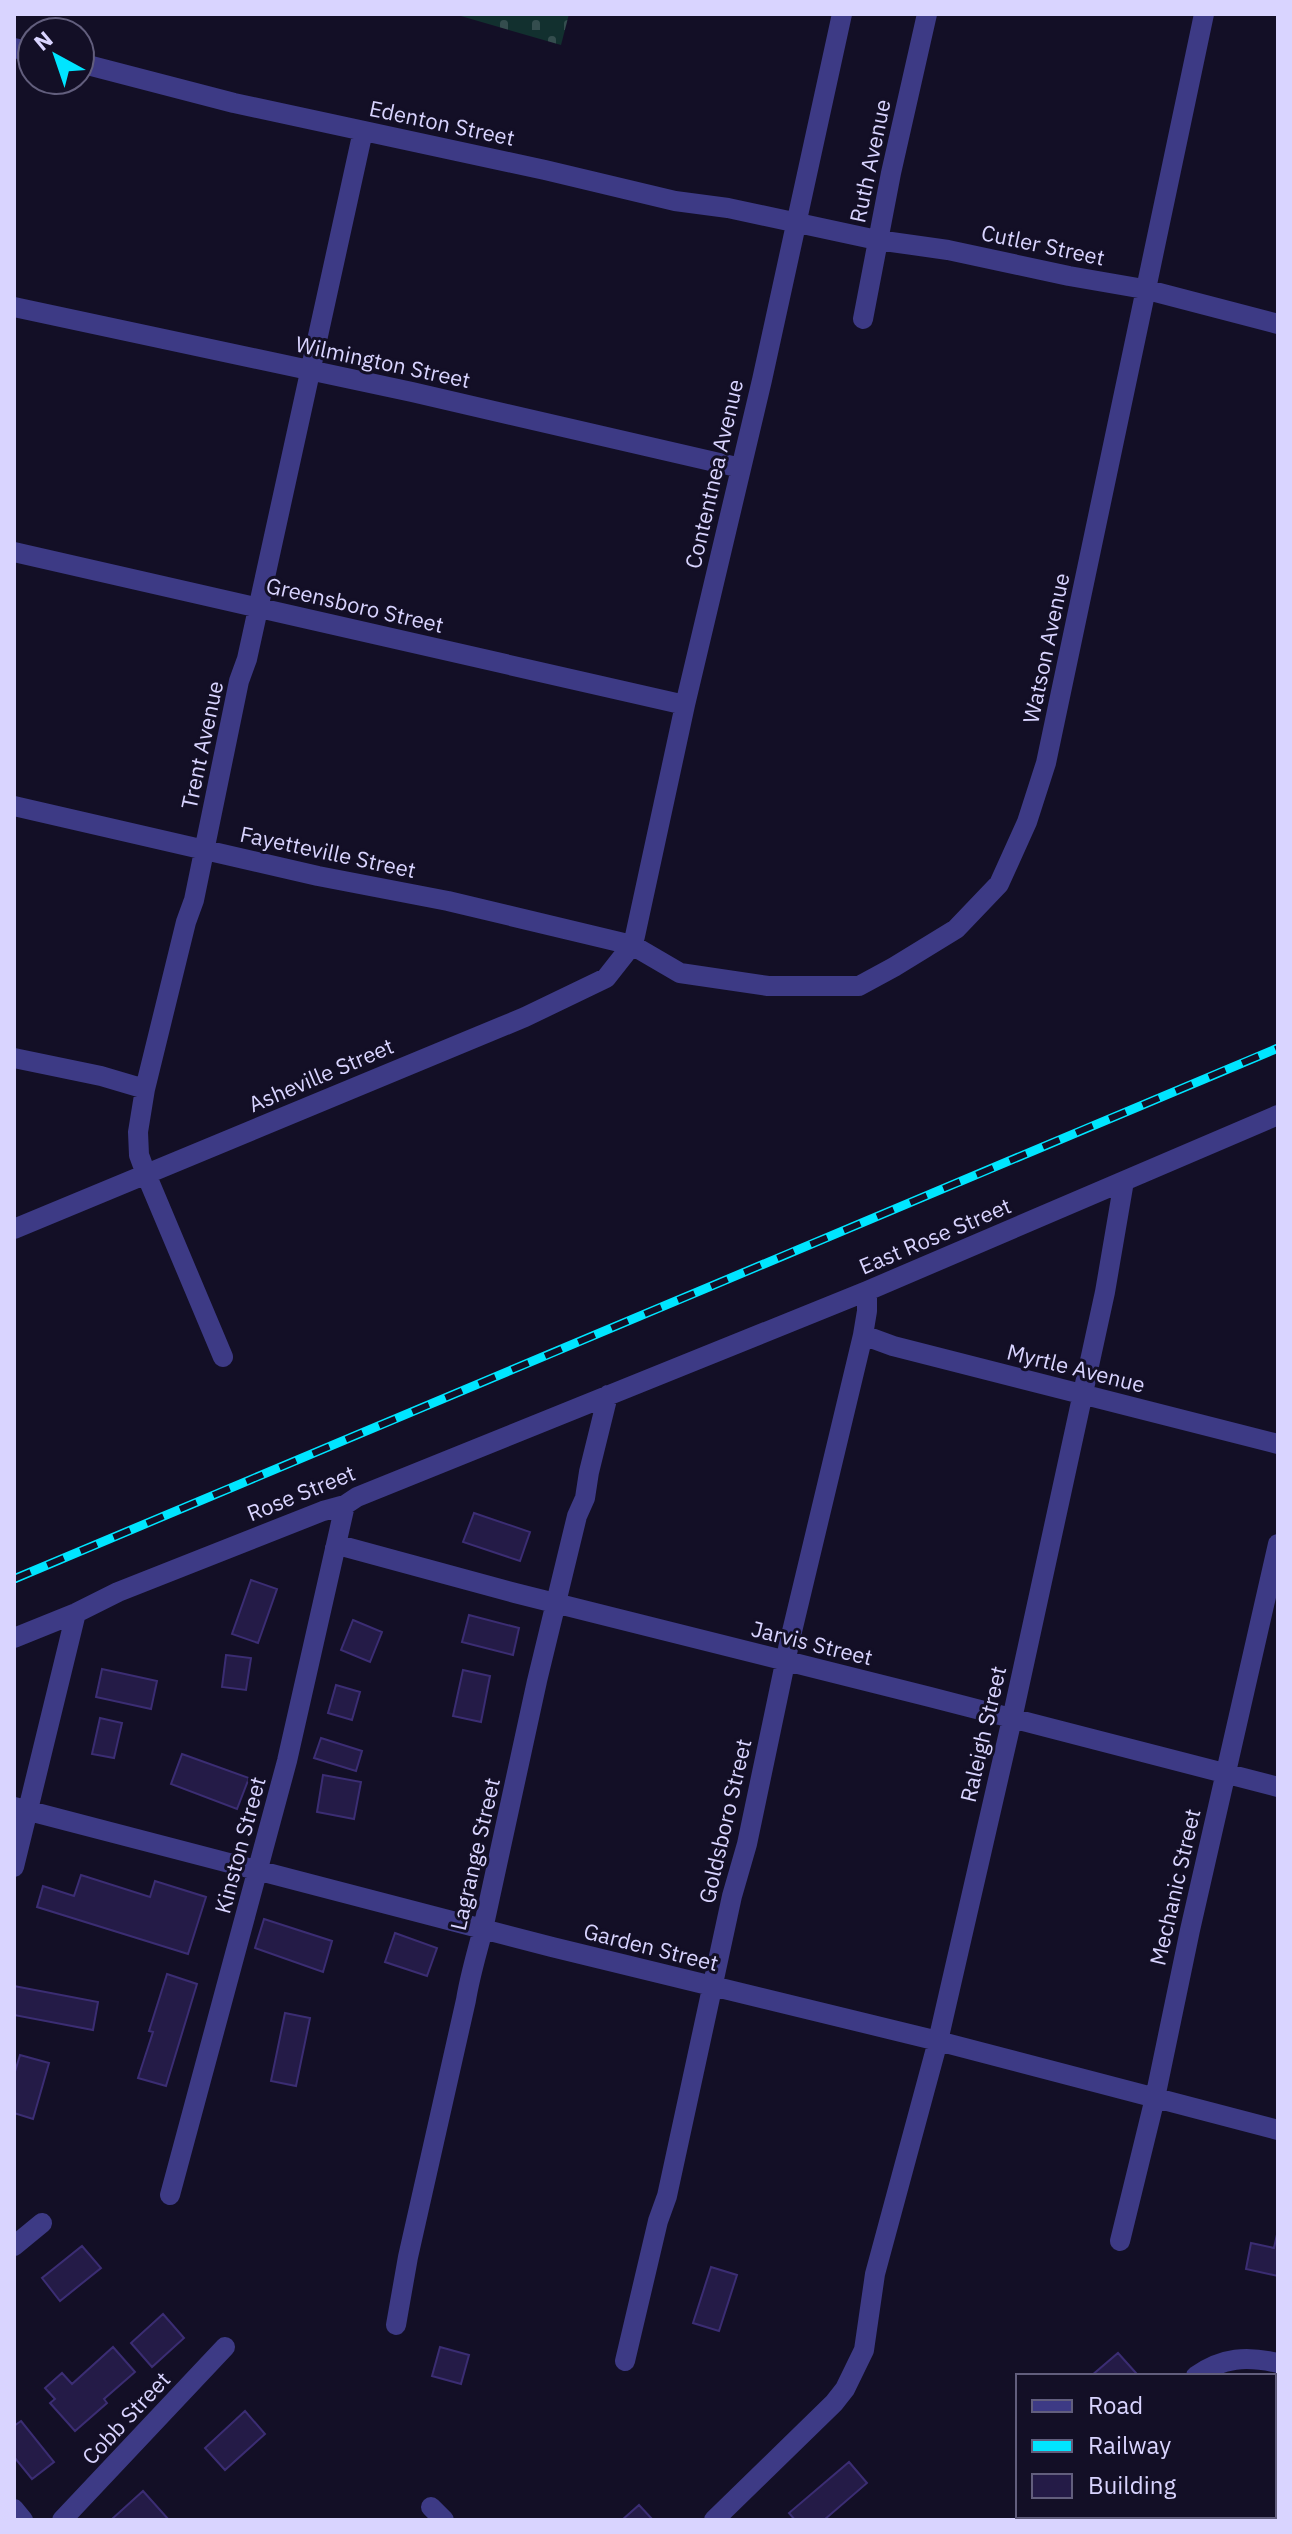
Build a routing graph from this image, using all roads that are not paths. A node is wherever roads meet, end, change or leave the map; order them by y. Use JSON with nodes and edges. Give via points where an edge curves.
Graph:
{"nodes":[{"id":1,"x":842,"y":14,"type":"edge"},
{"id":2,"x":927,"y":14,"type":"edge"},
{"id":3,"x":1204,"y":14,"type":"edge"},
{"id":4,"x":96,"y":67,"type":"edge"},
{"id":5,"x":363,"y":131,"type":"junction"},
{"id":6,"x":797,"y":222,"type":"junction"},
{"id":7,"x":877,"y":240,"type":"junction"},
{"id":8,"x":1144,"y":289,"type":"junction"},
{"id":9,"x":14,"y":307,"type":"edge"},
{"id":10,"x":863,"y":319,"type":"dead end"},
{"id":11,"x":1278,"y":324,"type":"edge"},
{"id":12,"x":310,"y":371,"type":"junction"},
{"id":13,"x":741,"y":468,"type":"junction"},
{"id":14,"x":14,"y":552,"type":"edge"},
{"id":15,"x":257,"y":608,"type":"junction"},
{"id":16,"x":685,"y":705,"type":"junction"},
{"id":17,"x":14,"y":806,"type":"edge"},
{"id":18,"x":203,"y":849,"type":"junction"},
{"id":19,"x":632,"y":945,"type":"junction"},
{"id":20,"x":14,"y":1058,"type":"edge"},
{"id":21,"x":145,"y":1089,"type":"junction"},
{"id":22,"x":1278,"y":1115,"type":"edge"},
{"id":23,"x":146,"y":1174,"type":"junction"},
{"id":24,"x":1124,"y":1181,"type":"junction"},
{"id":25,"x":14,"y":1229,"type":"edge"},
{"id":26,"x":867,"y":1291,"type":"junction"},
{"id":27,"x":863,"y":1335,"type":"junction"},
{"id":28,"x":223,"y":1357,"type":"dead end"},
{"id":29,"x":1082,"y":1394,"type":"junction"},
{"id":30,"x":608,"y":1395,"type":"junction"},
{"id":31,"x":1278,"y":1444,"type":"edge"},
{"id":32,"x":345,"y":1505,"type":"junction"},
{"id":33,"x":1278,"y":1544,"type":"edge"},
{"id":34,"x":335,"y":1548,"type":"junction"},
{"id":35,"x":558,"y":1604,"type":"junction"},
{"id":36,"x":76,"y":1613,"type":"junction"},
{"id":37,"x":14,"y":1638,"type":"edge"},
{"id":38,"x":786,"y":1661,"type":"junction"},
{"id":39,"x":1012,"y":1719,"type":"junction"},
{"id":40,"x":1225,"y":1774,"type":"junction"},
{"id":41,"x":1278,"y":1787,"type":"edge"},
{"id":42,"x":21,"y":1809,"type":"edge"},
{"id":43,"x":14,"y":1867,"type":"edge"},
{"id":44,"x":259,"y":1869,"type":"junction"},
{"id":45,"x":483,"y":1929,"type":"junction"},
{"id":46,"x":713,"y":1986,"type":"junction"},
{"id":47,"x":938,"y":2041,"type":"junction"},
{"id":48,"x":1155,"y":2098,"type":"junction"},
{"id":49,"x":1278,"y":2130,"type":"edge"},
{"id":50,"x":170,"y":2195,"type":"dead end"},
{"id":51,"x":42,"y":2223,"type":"dead end"},
{"id":52,"x":1120,"y":2241,"type":"dead end"},
{"id":53,"x":14,"y":2246,"type":"edge"},
{"id":54,"x":396,"y":2325,"type":"dead end"},
{"id":55,"x":225,"y":2347,"type":"dead end"},
{"id":56,"x":625,"y":2361,"type":"dead end"},
{"id":57,"x":1278,"y":2363,"type":"edge"},
{"id":58,"x":1199,"y":2374,"type":"edge"},
{"id":59,"x":14,"y":2509,"type":"edge"},
{"id":60,"x":23,"y":2520,"type":"edge"},
{"id":61,"x":62,"y":2520,"type":"edge"},
{"id":62,"x":714,"y":2520,"type":"edge"}],
"edges":[{"from":1,"to":6,"type":"street","name":"Contentnea Avenue"},
{"from":2,"to":7,"type":"street","name":"Ruth Avenue"},
{"from":3,"to":8,"type":"street","name":"Watson Avenue"},
{"from":4,"to":5,"type":"street","name":"Edenton Street"},
{"from":5,"to":6,"type":"street","name":"Edenton Street","via":[[675,201]]},
{"from":5,"to":12,"type":"street","name":"Trent Avenue"},
{"from":6,"to":7,"type":"street","name":"Cutler Street"},
{"from":6,"to":13,"type":"street","name":"Contentnea Avenue"},
{"from":7,"to":8,"type":"street","name":"Cutler Street"},
{"from":7,"to":10,"type":"street","name":"Ruth Avenue"},
{"from":8,"to":11,"type":"street","name":"Cutler Street"},
{"from":8,"to":19,"type":"street","name":"Watson Avenue","via":[[1046,763],[999,884],[956,929],[859,986],[768,986],[680,973]]},
{"from":9,"to":12,"type":"street","name":"Wilmington Street"},
{"from":12,"to":13,"type":"street","name":"Wilmington Street"},
{"from":12,"to":15,"type":"street","name":"Trent Avenue"},
{"from":13,"to":16,"type":"street","name":"Contentnea Avenue"},
{"from":14,"to":15,"type":"street","name":"Greensboro Street"},
{"from":15,"to":16,"type":"street","name":"Greensboro Street"},
{"from":15,"to":18,"type":"street","name":"Trent Avenue"},
{"from":16,"to":19,"type":"street","name":"Contentnea Avenue"},
{"from":17,"to":18,"type":"street","name":"Fayetteville Street"},
{"from":18,"to":19,"type":"street","name":"Fayetteville Street"},
{"from":18,"to":21,"type":"street","name":"Trent Avenue"},
{"from":19,"to":23,"type":"street","name":"Asheville Street","via":[[606,978],[525,1017]]},
{"from":20,"to":21,"type":"street"},
{"from":21,"to":23,"type":"street","name":"Trent Avenue","via":[[138,1132]]},
{"from":22,"to":24,"type":"street","name":"East Rose Street"},
{"from":23,"to":25,"type":"street","name":"Asheville Street"},
{"from":23,"to":28,"type":"street","name":"Trent Avenue"},
{"from":24,"to":26,"type":"street","name":"East Rose Street"},
{"from":24,"to":29,"type":"street","name":"Raleigh Street"},
{"from":26,"to":27,"type":"street","name":"Goldsboro Street"},
{"from":26,"to":30,"type":"street","name":"East Rose Street"},
{"from":27,"to":29,"type":"street","name":"Myrtle Avenue"},
{"from":27,"to":38,"type":"street","name":"Goldsboro Street"},
{"from":29,"to":31,"type":"street","name":"Myrtle Avenue"},
{"from":29,"to":39,"type":"street","name":"Raleigh Street"},
{"from":30,"to":32,"type":"street","name":"Rose Street"},
{"from":30,"to":35,"type":"street","name":"Lagrange Street"},
{"from":32,"to":34,"type":"street","name":"Kinston Street"},
{"from":32,"to":36,"type":"street","name":"Rose Street"},
{"from":33,"to":40,"type":"street","name":"Mechanic Street"},
{"from":34,"to":35,"type":"street","name":"Jarvis Street"},
{"from":34,"to":44,"type":"street","name":"Kinston Street"},
{"from":35,"to":38,"type":"street","name":"Jarvis Street"},
{"from":35,"to":45,"type":"street","name":"Lagrange Street"},
{"from":36,"to":37,"type":"street","name":"Rose Street"},
{"from":36,"to":42,"type":"street"},
{"from":38,"to":39,"type":"street","name":"Jarvis Street"},
{"from":38,"to":46,"type":"street","name":"Goldsboro Street"},
{"from":39,"to":40,"type":"street","name":"Jarvis Street"},
{"from":39,"to":47,"type":"street","name":"Raleigh Street"},
{"from":40,"to":41,"type":"street","name":"Jarvis Street"},
{"from":40,"to":48,"type":"street","name":"Mechanic Street"},
{"from":42,"to":43,"type":"street"},
{"from":42,"to":44,"type":"street","name":"Garden Street"},
{"from":44,"to":45,"type":"street","name":"Garden Street"},
{"from":44,"to":50,"type":"street","name":"Kinston Street"},
{"from":45,"to":46,"type":"street","name":"Garden Street"},
{"from":45,"to":54,"type":"street","name":"Lagrange Street"},
{"from":46,"to":47,"type":"street","name":"Garden Street"},
{"from":46,"to":56,"type":"street","name":"Goldsboro Street"},
{"from":47,"to":48,"type":"street","name":"Garden Street"},
{"from":47,"to":62,"type":"street","name":"Raleigh Street","via":[[884,2237],[864,2350],[834,2403]]},
{"from":48,"to":49,"type":"street","name":"Garden Street"},
{"from":48,"to":52,"type":"street","name":"Mechanic Street"},
{"from":51,"to":53,"type":"street"},
{"from":55,"to":61,"type":"street","name":"Cobb Street"},
{"from":57,"to":58,"type":"street","via":[[1241,2357],[1223,2360]]},
{"from":59,"to":60,"type":"street"}]}
